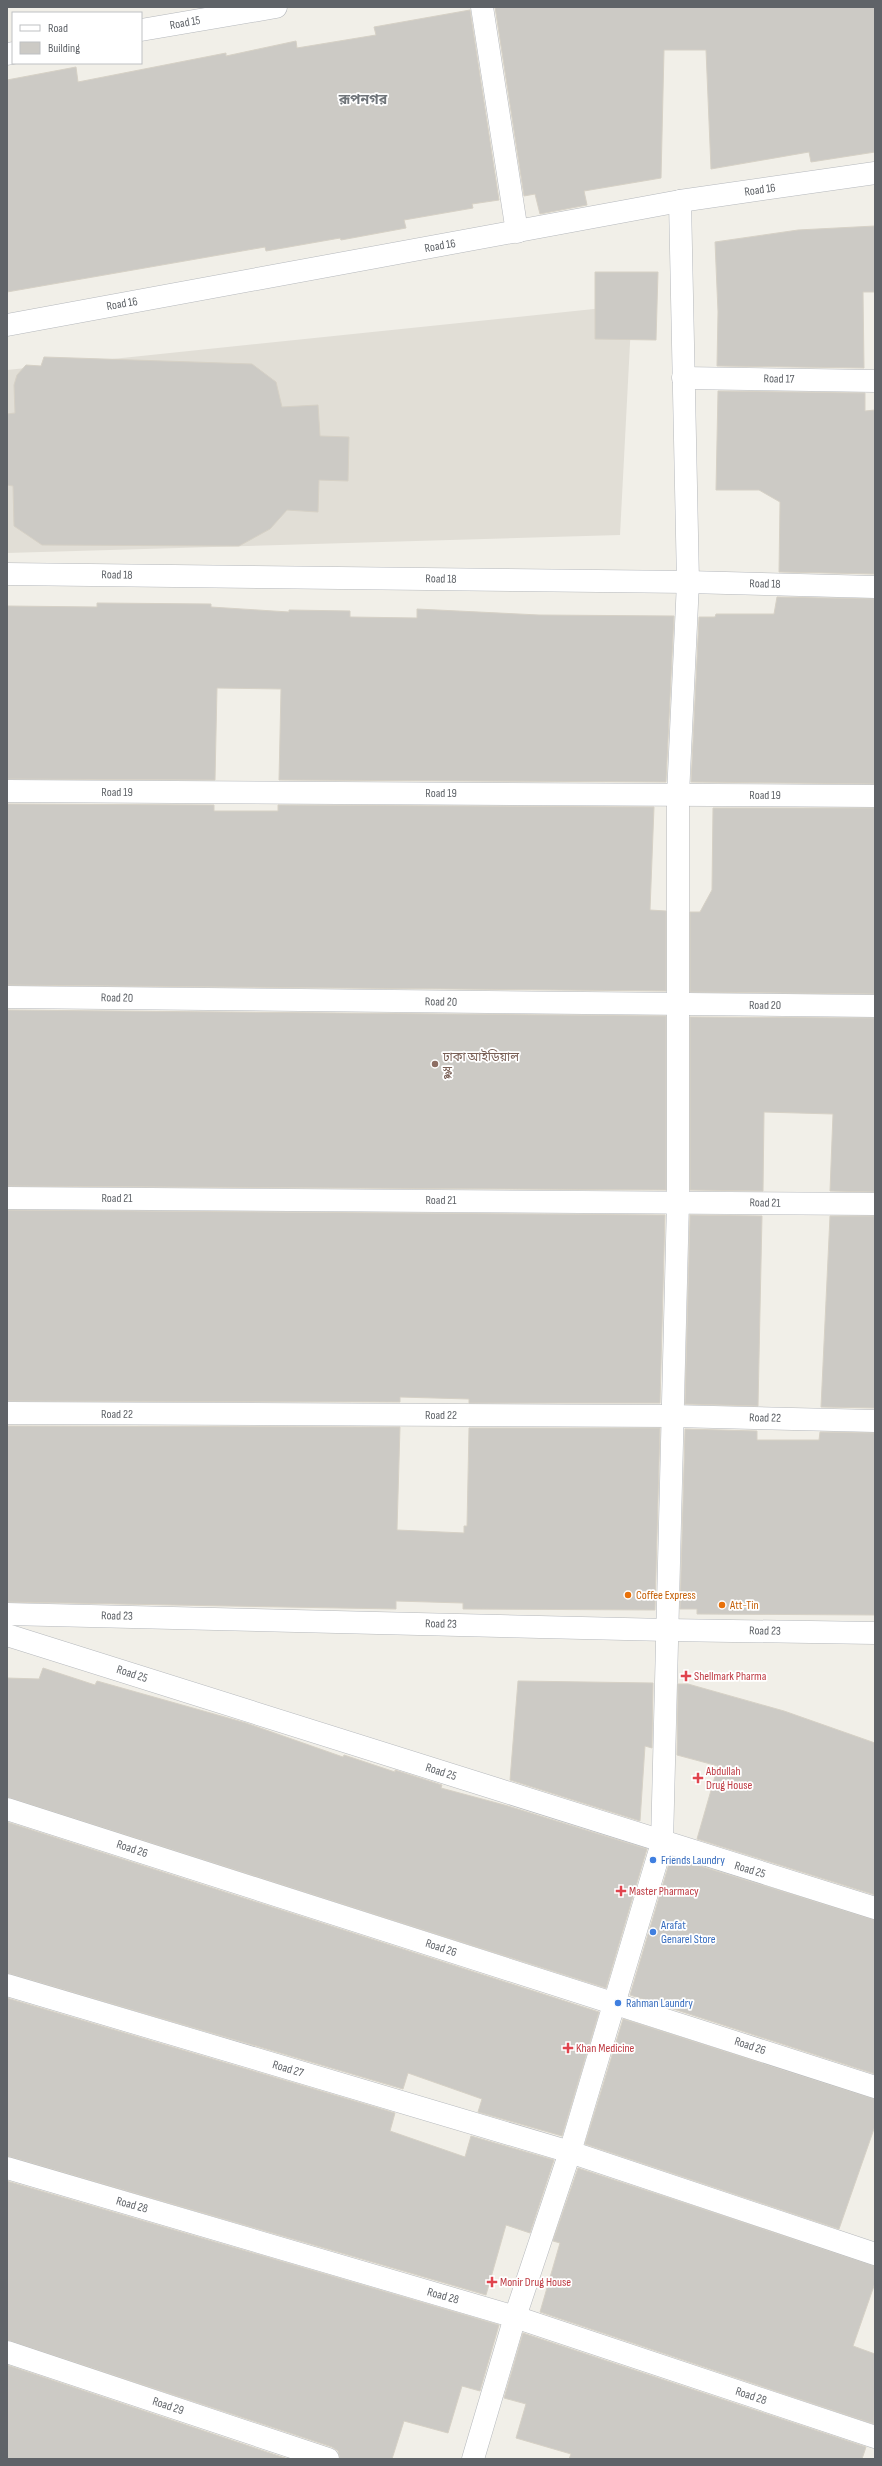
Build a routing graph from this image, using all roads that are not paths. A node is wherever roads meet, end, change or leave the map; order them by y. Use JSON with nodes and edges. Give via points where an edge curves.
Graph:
{"nodes":[{"id":1,"x":276,"y":7,"type":"edge"},
{"id":2,"x":482,"y":7,"type":"edge"},
{"id":3,"x":142,"y":30,"type":"edge"},
{"id":4,"x":875,"y":173,"type":"edge"},
{"id":5,"x":680,"y":201,"type":"junction"},
{"id":6,"x":517,"y":232,"type":"junction"},
{"id":7,"x":7,"y":325,"type":"edge"},
{"id":8,"x":683,"y":378,"type":"junction"},
{"id":9,"x":875,"y":380,"type":"edge"},
{"id":10,"x":7,"y":574,"type":"edge"},
{"id":11,"x":688,"y":582,"type":"junction"},
{"id":12,"x":875,"y":587,"type":"edge"},
{"id":13,"x":7,"y":791,"type":"edge"},
{"id":14,"x":678,"y":795,"type":"junction"},
{"id":15,"x":875,"y":796,"type":"edge"},
{"id":16,"x":7,"y":997,"type":"edge"},
{"id":17,"x":679,"y":1004,"type":"junction"},
{"id":18,"x":875,"y":1006,"type":"edge"},
{"id":19,"x":7,"y":1198,"type":"edge"},
{"id":20,"x":678,"y":1202,"type":"junction"},
{"id":21,"x":875,"y":1204,"type":"edge"},
{"id":22,"x":7,"y":1413,"type":"edge"},
{"id":23,"x":673,"y":1416,"type":"junction"},
{"id":24,"x":875,"y":1421,"type":"edge"},
{"id":25,"x":7,"y":1614,"type":"edge"},
{"id":26,"x":668,"y":1630,"type":"junction"},
{"id":27,"x":875,"y":1633,"type":"edge"},
{"id":28,"x":7,"y":1635,"type":"edge"},
{"id":29,"x":7,"y":1809,"type":"edge"},
{"id":30,"x":662,"y":1843,"type":"junction"},
{"id":31,"x":875,"y":1908,"type":"edge"},
{"id":32,"x":7,"y":1985,"type":"edge"},
{"id":33,"x":613,"y":2003,"type":"junction"},
{"id":34,"x":875,"y":2087,"type":"edge"},
{"id":35,"x":570,"y":2152,"type":"junction"},
{"id":36,"x":7,"y":2168,"type":"edge"},
{"id":37,"x":875,"y":2254,"type":"edge"},
{"id":38,"x":515,"y":2318,"type":"junction"},
{"id":39,"x":7,"y":2352,"type":"edge"},
{"id":40,"x":875,"y":2437,"type":"edge"},
{"id":41,"x":328,"y":2459,"type":"edge"},
{"id":42,"x":474,"y":2459,"type":"edge"}],
"edges":[{"from":1,"to":3,"type":"street","name":"Road 15"},
{"from":2,"to":6,"type":"street"},
{"from":4,"to":5,"type":"street","name":"Road 16"},
{"from":5,"to":6,"type":"street","name":"Road 16"},
{"from":5,"to":8,"type":"street"},
{"from":6,"to":7,"type":"street","name":"Road 16"},
{"from":8,"to":9,"type":"street","name":"Road 17"},
{"from":8,"to":11,"type":"street"},
{"from":10,"to":11,"type":"street","name":"Road 18"},
{"from":11,"to":12,"type":"street","name":"Road 18"},
{"from":11,"to":14,"type":"street"},
{"from":13,"to":14,"type":"street","name":"Road 19"},
{"from":14,"to":15,"type":"street","name":"Road 19"},
{"from":14,"to":17,"type":"street"},
{"from":16,"to":17,"type":"street","name":"Road 20"},
{"from":17,"to":18,"type":"street","name":"Road 20"},
{"from":17,"to":20,"type":"street"},
{"from":19,"to":20,"type":"street","name":"Road 21"},
{"from":20,"to":21,"type":"street","name":"Road 21"},
{"from":20,"to":23,"type":"street"},
{"from":22,"to":23,"type":"street","name":"Road 22"},
{"from":23,"to":24,"type":"street","name":"Road 22"},
{"from":23,"to":26,"type":"street"},
{"from":25,"to":26,"type":"street","name":"Road 23"},
{"from":26,"to":27,"type":"street","name":"Road 23"},
{"from":26,"to":30,"type":"street"},
{"from":28,"to":30,"type":"street","name":"Road 25"},
{"from":29,"to":33,"type":"street","name":"Road 26"},
{"from":30,"to":31,"type":"street","name":"Road 25"},
{"from":30,"to":33,"type":"street"},
{"from":32,"to":35,"type":"street","name":"Road 27"},
{"from":33,"to":34,"type":"street","name":"Road 26"},
{"from":33,"to":35,"type":"street"},
{"from":35,"to":37,"type":"street","name":"Road 27"},
{"from":35,"to":38,"type":"street"},
{"from":36,"to":38,"type":"street","name":"Road 28"},
{"from":38,"to":40,"type":"street","name":"Road 28"},
{"from":38,"to":42,"type":"street"},
{"from":39,"to":41,"type":"street","name":"Road 29"}]}
